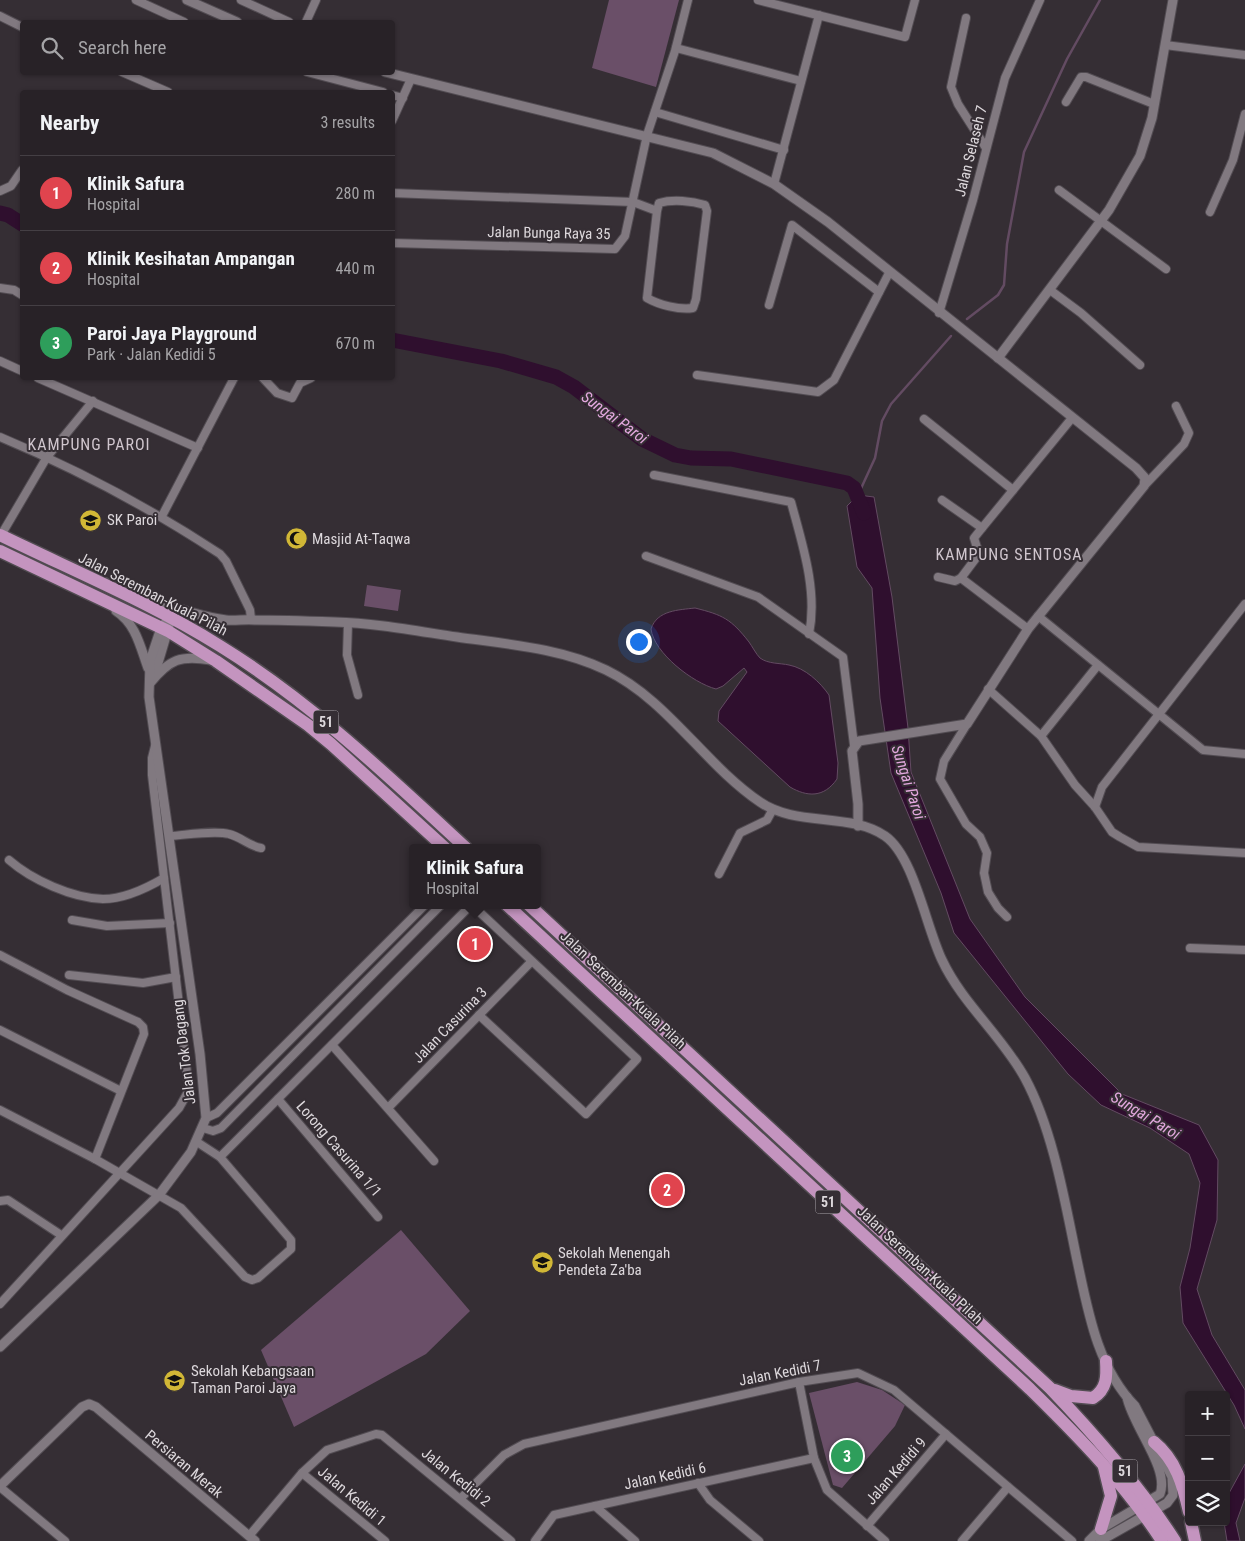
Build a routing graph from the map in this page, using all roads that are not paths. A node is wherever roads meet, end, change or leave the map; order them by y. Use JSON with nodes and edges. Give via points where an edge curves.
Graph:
{"nodes":[{"id":1,"x":136,"y":0,"type":"edge"},
{"id":2,"x":187,"y":0,"type":"edge"},
{"id":3,"x":241,"y":0,"type":"edge"},
{"id":4,"x":316,"y":0,"type":"edge"},
{"id":5,"x":688,"y":0,"type":"edge"},
{"id":6,"x":758,"y":0,"type":"edge"},
{"id":7,"x":915,"y":0,"type":"edge"},
{"id":8,"x":1040,"y":0,"type":"edge"},
{"id":9,"x":1173,"y":0,"type":"edge"},
{"id":10,"x":819,"y":15,"type":"junction"},
{"id":11,"x":0,"y":16,"type":"edge"},
{"id":12,"x":966,"y":18,"type":"dead end"},
{"id":13,"x":180,"y":20,"type":"edge"},
{"id":14,"x":232,"y":20,"type":"edge"},
{"id":15,"x":286,"y":20,"type":"edge"},
{"id":16,"x":307,"y":20,"type":"edge"},
{"id":17,"x":20,"y":26,"type":"edge"},
{"id":18,"x":1165,"y":45,"type":"junction"},
{"id":19,"x":676,"y":48,"type":"junction"},
{"id":20,"x":1245,"y":55,"type":"edge"},
{"id":21,"x":128,"y":75,"type":"edge"},
{"id":22,"x":318,"y":75,"type":"edge"},
{"id":23,"x":395,"y":75,"type":"edge"},
{"id":24,"x":411,"y":79,"type":"junction"},
{"id":25,"x":802,"y":81,"type":"junction"},
{"id":26,"x":160,"y":90,"type":"edge"},
{"id":27,"x":375,"y":90,"type":"edge"},
{"id":28,"x":395,"y":96,"type":"edge"},
{"id":29,"x":403,"y":98,"type":"junction"},
{"id":30,"x":1066,"y":102,"type":"dead end"},
{"id":31,"x":1154,"y":104,"type":"junction"},
{"id":32,"x":655,"y":112,"type":"junction"},
{"id":33,"x":1245,"y":114,"type":"edge"},
{"id":34,"x":395,"y":115,"type":"edge"},
{"id":35,"x":647,"y":135,"type":"junction"},
{"id":36,"x":986,"y":148,"type":"junction"},
{"id":37,"x":784,"y":150,"type":"junction"},
{"id":38,"x":20,"y":173,"type":"edge"},
{"id":39,"x":774,"y":184,"type":"junction"},
{"id":40,"x":1059,"y":190,"type":"dead end"},
{"id":41,"x":0,"y":191,"type":"edge"},
{"id":42,"x":395,"y":193,"type":"edge"},
{"id":43,"x":633,"y":202,"type":"junction"},
{"id":44,"x":657,"y":211,"type":"junction"},
{"id":45,"x":1210,"y":212,"type":"dead end"},
{"id":46,"x":1101,"y":221,"type":"junction"},
{"id":47,"x":395,"y":243,"type":"edge"},
{"id":48,"x":1166,"y":269,"type":"dead end"},
{"id":49,"x":889,"y":273,"type":"junction"},
{"id":50,"x":0,"y":288,"type":"edge"},
{"id":51,"x":1050,"y":290,"type":"junction"},
{"id":52,"x":879,"y":292,"type":"junction"},
{"id":53,"x":20,"y":294,"type":"edge"},
{"id":54,"x":769,"y":305,"type":"dead end"},
{"id":55,"x":939,"y":313,"type":"junction"},
{"id":56,"x":998,"y":358,"type":"junction"},
{"id":57,"x":0,"y":361,"type":"edge"},
{"id":58,"x":1140,"y":365,"type":"dead end"},
{"id":59,"x":20,"y":370,"type":"edge"},
{"id":60,"x":697,"y":375,"type":"dead end"},
{"id":61,"x":43,"y":380,"type":"edge"},
{"id":62,"x":233,"y":380,"type":"edge"},
{"id":63,"x":265,"y":380,"type":"edge"},
{"id":64,"x":307,"y":380,"type":"edge"},
{"id":65,"x":93,"y":401,"type":"junction"},
{"id":66,"x":1176,"y":406,"type":"dead end"},
{"id":67,"x":1072,"y":418,"type":"junction"},
{"id":68,"x":924,"y":419,"type":"dead end"},
{"id":69,"x":0,"y":437,"type":"edge"},
{"id":70,"x":198,"y":448,"type":"junction"},
{"id":71,"x":48,"y":457,"type":"junction"},
{"id":72,"x":654,"y":475,"type":"dead end"},
{"id":73,"x":1144,"y":486,"type":"junction"},
{"id":74,"x":1013,"y":490,"type":"junction"},
{"id":75,"x":942,"y":500,"type":"dead end"},
{"id":76,"x":162,"y":516,"type":"junction"},
{"id":77,"x":982,"y":528,"type":"junction"},
{"id":78,"x":0,"y":536,"type":"edge"},
{"id":79,"x":0,"y":551,"type":"edge"},
{"id":80,"x":646,"y":556,"type":"dead end"},
{"id":81,"x":938,"y":577,"type":"dead end"},
{"id":82,"x":960,"y":578,"type":"junction"},
{"id":83,"x":98,"y":583,"type":"junction"},
{"id":84,"x":94,"y":597,"type":"junction"},
{"id":85,"x":1245,"y":604,"type":"edge"},
{"id":86,"x":1038,"y":616,"type":"junction"},
{"id":87,"x":170,"y":618,"type":"junction"},
{"id":88,"x":251,"y":619,"type":"junction"},
{"id":89,"x":348,"y":623,"type":"junction"},
{"id":90,"x":165,"y":629,"type":"junction"},
{"id":91,"x":1028,"y":629,"type":"junction"},
{"id":92,"x":808,"y":634,"type":"junction"},
{"id":93,"x":216,"y":661,"type":"junction"},
{"id":94,"x":1098,"y":665,"type":"junction"},
{"id":95,"x":150,"y":679,"type":"junction"},
{"id":96,"x":988,"y":689,"type":"junction"},
{"id":97,"x":358,"y":695,"type":"dead end"},
{"id":98,"x":1159,"y":715,"type":"junction"},
{"id":99,"x":967,"y":724,"type":"junction"},
{"id":100,"x":1041,"y":736,"type":"junction"},
{"id":101,"x":156,"y":744,"type":"junction"},
{"id":102,"x":854,"y":745,"type":"junction"},
{"id":103,"x":1245,"y":754,"type":"edge"},
{"id":104,"x":1095,"y":807,"type":"junction"},
{"id":105,"x":773,"y":809,"type":"junction"},
{"id":106,"x":858,"y":826,"type":"junction"},
{"id":107,"x":170,"y":836,"type":"junction"},
{"id":108,"x":441,"y":844,"type":"edge"},
{"id":109,"x":462,"y":844,"type":"edge"},
{"id":110,"x":261,"y":848,"type":"dead end"},
{"id":111,"x":1245,"y":854,"type":"edge"},
{"id":112,"x":9,"y":860,"type":"dead end"},
{"id":113,"x":720,"y":874,"type":"dead end"},
{"id":114,"x":164,"y":878,"type":"junction"},
{"id":115,"x":421,"y":909,"type":"edge"},
{"id":116,"x":436,"y":909,"type":"edge"},
{"id":117,"x":468,"y":909,"type":"edge"},
{"id":118,"x":476,"y":909,"type":"edge"},
{"id":119,"x":511,"y":909,"type":"edge"},
{"id":120,"x":532,"y":909,"type":"edge"},
{"id":121,"x":1007,"y":917,"type":"dead end"},
{"id":122,"x":72,"y":920,"type":"dead end"},
{"id":123,"x":170,"y":923,"type":"junction"},
{"id":124,"x":1190,"y":948,"type":"dead end"},
{"id":125,"x":1245,"y":950,"type":"edge"},
{"id":126,"x":0,"y":955,"type":"edge"},
{"id":127,"x":531,"y":962,"type":"junction"},
{"id":128,"x":69,"y":975,"type":"dead end"},
{"id":129,"x":176,"y":978,"type":"junction"},
{"id":130,"x":479,"y":1015,"type":"junction"},
{"id":131,"x":0,"y":1030,"type":"edge"},
{"id":132,"x":332,"y":1045,"type":"junction"},
{"id":133,"x":121,"y":1091,"type":"junction"},
{"id":134,"x":278,"y":1099,"type":"junction"},
{"id":135,"x":388,"y":1108,"type":"junction"},
{"id":136,"x":0,"y":1110,"type":"edge"},
{"id":137,"x":206,"y":1118,"type":"junction"},
{"id":138,"x":203,"y":1128,"type":"junction"},
{"id":139,"x":197,"y":1142,"type":"junction"},
{"id":140,"x":220,"y":1157,"type":"junction"},
{"id":141,"x":95,"y":1158,"type":"junction"},
{"id":142,"x":434,"y":1161,"type":"dead end"},
{"id":143,"x":119,"y":1173,"type":"junction"},
{"id":144,"x":159,"y":1195,"type":"junction"},
{"id":145,"x":0,"y":1201,"type":"edge"},
{"id":146,"x":378,"y":1217,"type":"dead end"},
{"id":147,"x":61,"y":1234,"type":"junction"},
{"id":148,"x":2,"y":1299,"type":"edge"},
{"id":149,"x":0,"y":1347,"type":"edge"},
{"id":150,"x":1106,"y":1361,"type":"junction"},
{"id":151,"x":799,"y":1382,"type":"junction"},
{"id":152,"x":1050,"y":1388,"type":"junction"},
{"id":153,"x":1127,"y":1397,"type":"junction"},
{"id":154,"x":946,"y":1434,"type":"junction"},
{"id":155,"x":1154,"y":1442,"type":"junction"},
{"id":156,"x":814,"y":1458,"type":"junction"},
{"id":157,"x":1104,"y":1464,"type":"junction"},
{"id":158,"x":302,"y":1472,"type":"junction"},
{"id":159,"x":698,"y":1483,"type":"junction"},
{"id":160,"x":0,"y":1486,"type":"edge"},
{"id":161,"x":1008,"y":1487,"type":"junction"},
{"id":162,"x":1185,"y":1495,"type":"edge"},
{"id":163,"x":461,"y":1498,"type":"junction"},
{"id":164,"x":595,"y":1506,"type":"junction"},
{"id":165,"x":1148,"y":1508,"type":"junction"},
{"id":166,"x":867,"y":1526,"type":"junction"},
{"id":167,"x":1192,"y":1526,"type":"edge"},
{"id":168,"x":1100,"y":1535,"type":"edge"},
{"id":169,"x":252,"y":1538,"type":"edge"},
{"id":170,"x":65,"y":1541,"type":"edge"},
{"id":171,"x":385,"y":1541,"type":"edge"},
{"id":172,"x":511,"y":1541,"type":"edge"},
{"id":173,"x":535,"y":1541,"type":"edge"},
{"id":174,"x":635,"y":1541,"type":"edge"},
{"id":175,"x":758,"y":1541,"type":"edge"},
{"id":176,"x":885,"y":1541,"type":"edge"},
{"id":177,"x":962,"y":1541,"type":"edge"},
{"id":178,"x":1072,"y":1541,"type":"edge"},
{"id":179,"x":1089,"y":1541,"type":"edge"},
{"id":180,"x":1162,"y":1541,"type":"edge"},
{"id":181,"x":1175,"y":1541,"type":"edge"},
{"id":182,"x":1195,"y":1541,"type":"edge"}],
"edges":[{"from":1,"to":13,"type":"street"},
{"from":2,"to":14,"type":"street"},
{"from":3,"to":15,"type":"street"},
{"from":4,"to":16,"type":"street"},
{"from":5,"to":19,"type":"street","name":"Jalan Bunga Raya 35"},
{"from":6,"to":10,"type":"street"},
{"from":7,"to":10,"type":"street","via":[[905,37]]},
{"from":8,"to":36,"type":"street","name":"Jalan Selaseh 7","via":[[1005,78]]},
{"from":9,"to":18,"type":"street"},
{"from":10,"to":25,"type":"street"},
{"from":11,"to":17,"type":"street"},
{"from":12,"to":36,"type":"street","via":[[952,87],[958,104]]},
{"from":18,"to":20,"type":"street"},
{"from":18,"to":31,"type":"street"},
{"from":19,"to":25,"type":"street"},
{"from":19,"to":32,"type":"street","name":"Jalan Bunga Raya 35"},
{"from":21,"to":26,"type":"street"},
{"from":22,"to":27,"type":"street"},
{"from":23,"to":24,"type":"street"},
{"from":24,"to":29,"type":"street"},
{"from":24,"to":35,"type":"street"},
{"from":25,"to":37,"type":"street"},
{"from":28,"to":29,"type":"street"},
{"from":29,"to":34,"type":"street"},
{"from":30,"to":31,"type":"street","via":[[1081,78],[1086,77]]},
{"from":31,"to":46,"type":"street","via":[[1140,156]]},
{"from":32,"to":35,"type":"street","name":"Jalan Bunga Raya 35"},
{"from":32,"to":37,"type":"street"},
{"from":33,"to":45,"type":"street","via":[[1233,160]]},
{"from":35,"to":39,"type":"street","via":[[713,152]]},
{"from":35,"to":43,"type":"street","name":"Jalan Bunga Raya 35"},
{"from":36,"to":55,"type":"street","name":"Jalan Selaseh 7"},
{"from":37,"to":39,"type":"street"},
{"from":38,"to":41,"type":"street","via":[[11,186]]},
{"from":39,"to":49,"type":"street","via":[[828,222]]},
{"from":40,"to":46,"type":"street"},
{"from":42,"to":43,"type":"street"},
{"from":43,"to":44,"type":"street"},
{"from":43,"to":47,"type":"street","name":"Jalan Bunga Raya 35","via":[[625,236],[615,249]]},
{"from":44,"to":44,"type":"street","via":[[660,203],[665,201],[705,205],[707,211],[693,308],[670,306],[647,298]]},
{"from":46,"to":48,"type":"street"},
{"from":46,"to":51,"type":"street"},
{"from":49,"to":52,"type":"street"},
{"from":49,"to":55,"type":"street"},
{"from":50,"to":53,"type":"street"},
{"from":51,"to":56,"type":"street"},
{"from":51,"to":58,"type":"street"},
{"from":52,"to":54,"type":"street","via":[[792,224]]},
{"from":52,"to":60,"type":"street","via":[[834,380],[818,392]]},
{"from":55,"to":56,"type":"street"},
{"from":56,"to":67,"type":"street"},
{"from":57,"to":59,"type":"street"},
{"from":61,"to":65,"type":"street"},
{"from":62,"to":70,"type":"street"},
{"from":63,"to":64,"type":"street","via":[[277,393],[292,398],[300,384]]},
{"from":65,"to":70,"type":"street"},
{"from":65,"to":71,"type":"street"},
{"from":66,"to":73,"type":"street","via":[[1189,433],[1184,444]]},
{"from":67,"to":73,"type":"street","via":[[1136,468],[1145,478]]},
{"from":67,"to":74,"type":"street"},
{"from":68,"to":74,"type":"street"},
{"from":69,"to":71,"type":"street"},
{"from":70,"to":76,"type":"street"},
{"from":71,"to":76,"type":"street"},
{"from":71,"to":78,"type":"street"},
{"from":72,"to":92,"type":"street","via":[[791,502],[808,572],[812,618]]},
{"from":73,"to":86,"type":"street"},
{"from":74,"to":77,"type":"street"},
{"from":75,"to":77,"type":"street"},
{"from":76,"to":88,"type":"street","via":[[220,554],[250,610]]},
{"from":77,"to":82,"type":"street","via":[[974,538],[979,554]]},
{"from":78,"to":83,"type":"highway","name":"Jalan Seremban-Kuala Pilah","number":"51"},
{"from":79,"to":84,"type":"highway","name":"Jalan Seremban-Kuala Pilah","number":"51"},
{"from":80,"to":92,"type":"street","via":[[758,597]]},
{"from":81,"to":82,"type":"street","via":[[955,581]]},
{"from":82,"to":91,"type":"street"},
{"from":83,"to":87,"type":"highway","name":"Jalan Seremban-Kuala Pilah","number":"51"},
{"from":83,"to":88,"type":"street","via":[[226,620]]},
{"from":84,"to":90,"type":"highway","name":"Jalan Seremban-Kuala Pilah","number":"51"},
{"from":84,"to":95,"type":"street","via":[[128,620]]},
{"from":85,"to":98,"type":"street"},
{"from":86,"to":91,"type":"street"},
{"from":86,"to":94,"type":"street"},
{"from":87,"to":90,"type":"street","name":"Jalan Tok Dagang"},
{"from":87,"to":109,"type":"highway","name":"Jalan Seremban-Kuala Pilah","number":"51","via":[[244,661],[341,733]]},
{"from":88,"to":89,"type":"street"},
{"from":89,"to":97,"type":"street","via":[[347,655]]},
{"from":89,"to":105,"type":"street","via":[[510,645],[603,668],[640,692],[736,783],[757,801]]},
{"from":90,"to":93,"type":"highway","name":"Jalan Seremban-Kuala Pilah","number":"51"},
{"from":90,"to":95,"type":"street","name":"Jalan Tok Dagang","via":[[158,663]]},
{"from":91,"to":96,"type":"street"},
{"from":92,"to":102,"type":"street","via":[[843,657]]},
{"from":93,"to":95,"type":"street","via":[[178,658]]},
{"from":93,"to":108,"type":"highway","name":"Jalan Seremban-Kuala Pilah","number":"51","via":[[323,737]]},
{"from":94,"to":98,"type":"street"},
{"from":94,"to":100,"type":"street"},
{"from":95,"to":101,"type":"street","name":"Jalan Tok Dagang","via":[[149,697]]},
{"from":96,"to":99,"type":"street"},
{"from":96,"to":100,"type":"street"},
{"from":98,"to":103,"type":"street","via":[[1203,750]]},
{"from":98,"to":104,"type":"street","via":[[1102,787]]},
{"from":99,"to":102,"type":"street","via":[[903,735],[876,736],[858,740]]},
{"from":99,"to":121,"type":"street","via":[[944,761],[940,779],[966,824],[980,837],[987,852],[984,873],[988,892]]},
{"from":100,"to":104,"type":"street","via":[[1075,785]]},
{"from":101,"to":107,"type":"street","name":"Jalan Tok Dagang"},
{"from":101,"to":114,"type":"street","via":[[152,775]]},
{"from":102,"to":106,"type":"street"},
{"from":104,"to":111,"type":"street","via":[[1112,832],[1138,847]]},
{"from":105,"to":106,"type":"street","via":[[793,816]]},
{"from":105,"to":113,"type":"street","via":[[767,820],[740,833]]},
{"from":106,"to":150,"type":"street","via":[[875,831],[893,843],[910,874],[943,963],[1011,1056],[1031,1090],[1063,1193],[1093,1332]]},
{"from":107,"to":110,"type":"street","via":[[227,833],[252,847]]},
{"from":107,"to":137,"type":"street","name":"Jalan Tok Dagang"},
{"from":112,"to":114,"type":"street","via":[[39,882],[104,899],[151,886]]},
{"from":114,"to":123,"type":"street"},
{"from":115,"to":137,"type":"street","via":[[217,1113]]},
{"from":116,"to":138,"type":"street","via":[[221,1128],[213,1131]]},
{"from":117,"to":132,"type":"street"},
{"from":118,"to":127,"type":"street"},
{"from":119,"to":157,"type":"highway","name":"Jalan Seremban-Kuala Pilah","number":"51","via":[[1030,1389]]},
{"from":120,"to":152,"type":"highway","name":"Jalan Seremban-Kuala Pilah","number":"51"},
{"from":122,"to":123,"type":"street","via":[[107,926]]},
{"from":123,"to":129,"type":"street"},
{"from":124,"to":125,"type":"street"},
{"from":126,"to":133,"type":"street","via":[[143,1027],[144,1034]]},
{"from":127,"to":130,"type":"street","name":"Jalan Casurina 3"},
{"from":127,"to":130,"type":"street","via":[[637,1060],[586,1114]]},
{"from":128,"to":129,"type":"street","via":[[143,983]]},
{"from":129,"to":143,"type":"street","via":[[189,1090],[179,1108]]},
{"from":130,"to":135,"type":"street","name":"Jalan Casurina 3"},
{"from":131,"to":133,"type":"street"},
{"from":132,"to":134,"type":"street"},
{"from":132,"to":135,"type":"street"},
{"from":133,"to":141,"type":"street"},
{"from":134,"to":140,"type":"street"},
{"from":134,"to":146,"type":"street","name":"Lorong Casurina 1/1"},
{"from":135,"to":142,"type":"street"},
{"from":136,"to":141,"type":"street"},
{"from":137,"to":138,"type":"street","name":"Jalan Tok Dagang"},
{"from":138,"to":139,"type":"street","name":"Jalan Tok Dagang"},
{"from":139,"to":140,"type":"street"},
{"from":139,"to":144,"type":"street","name":"Jalan Tok Dagang"},
{"from":140,"to":144,"type":"street","via":[[291,1240],[291,1249],[258,1278],[245,1277],[181,1208]]},
{"from":141,"to":143,"type":"street"},
{"from":143,"to":144,"type":"street"},
{"from":143,"to":147,"type":"street"},
{"from":144,"to":149,"type":"street","name":"Jalan Tok Dagang"},
{"from":145,"to":147,"type":"street","via":[[8,1200]]},
{"from":147,"to":148,"type":"street"},
{"from":150,"to":152,"type":"highway","via":[[1107,1376],[1103,1390],[1093,1398],[1071,1396]]},
{"from":150,"to":153,"type":"street"},
{"from":151,"to":154,"type":"street","name":"Jalan Kedidi 7","via":[[858,1372],[894,1390]]},
{"from":151,"to":156,"type":"street"},
{"from":151,"to":163,"type":"street","name":"Jalan Kedidi 7","via":[[524,1444],[504,1455]]},
{"from":152,"to":165,"type":"highway","name":"Jalan Seremban-Kuala Pilah","number":"51","via":[[1100,1440]]},
{"from":153,"to":155,"type":"street","via":[[1136,1406]]},
{"from":153,"to":165,"type":"street","via":[[1129,1409],[1163,1482],[1160,1494]]},
{"from":154,"to":161,"type":"street","name":"Jalan Kedidi 7"},
{"from":154,"to":166,"type":"street","name":"Jalan Kedidi 9"},
{"from":155,"to":162,"type":"highway","via":[[1173,1463]]},
{"from":155,"to":165,"type":"street","via":[[1174,1486],[1168,1503]]},
{"from":156,"to":159,"type":"street","name":"Jalan Kedidi 6"},
{"from":156,"to":166,"type":"street","via":[[827,1490]]},
{"from":157,"to":165,"type":"highway","name":"Jalan Seremban-Kuala Pilah","number":"51"},
{"from":157,"to":168,"type":"highway","via":[[1111,1496]]},
{"from":158,"to":163,"type":"street","name":"Jalan Kedidi 2","via":[[326,1450],[382,1435]]},
{"from":158,"to":169,"type":"street"},
{"from":158,"to":171,"type":"street","name":"Jalan Kedidi 1"},
{"from":159,"to":164,"type":"street","name":"Jalan Kedidi 6"},
{"from":159,"to":175,"type":"street","via":[[710,1500]]},
{"from":160,"to":169,"type":"street","name":"Persiaran Merak","via":[[82,1407],[89,1404]]},
{"from":160,"to":170,"type":"street"},
{"from":161,"to":177,"type":"street"},
{"from":161,"to":178,"type":"street","name":"Jalan Kedidi 7"},
{"from":163,"to":172,"type":"street","name":"Jalan Kedidi 2"},
{"from":164,"to":173,"type":"street","name":"Jalan Kedidi 6","via":[[554,1516]]},
{"from":164,"to":174,"type":"street"},
{"from":165,"to":168,"type":"street"},
{"from":165,"to":180,"type":"highway","name":"Jalan Seremban-Kuala Pilah","number":"51"},
{"from":165,"to":181,"type":"highway","name":"Jalan Seremban-Kuala Pilah","number":"51"},
{"from":166,"to":176,"type":"street"},
{"from":167,"to":182,"type":"highway"},
{"from":168,"to":179,"type":"street"}]}
